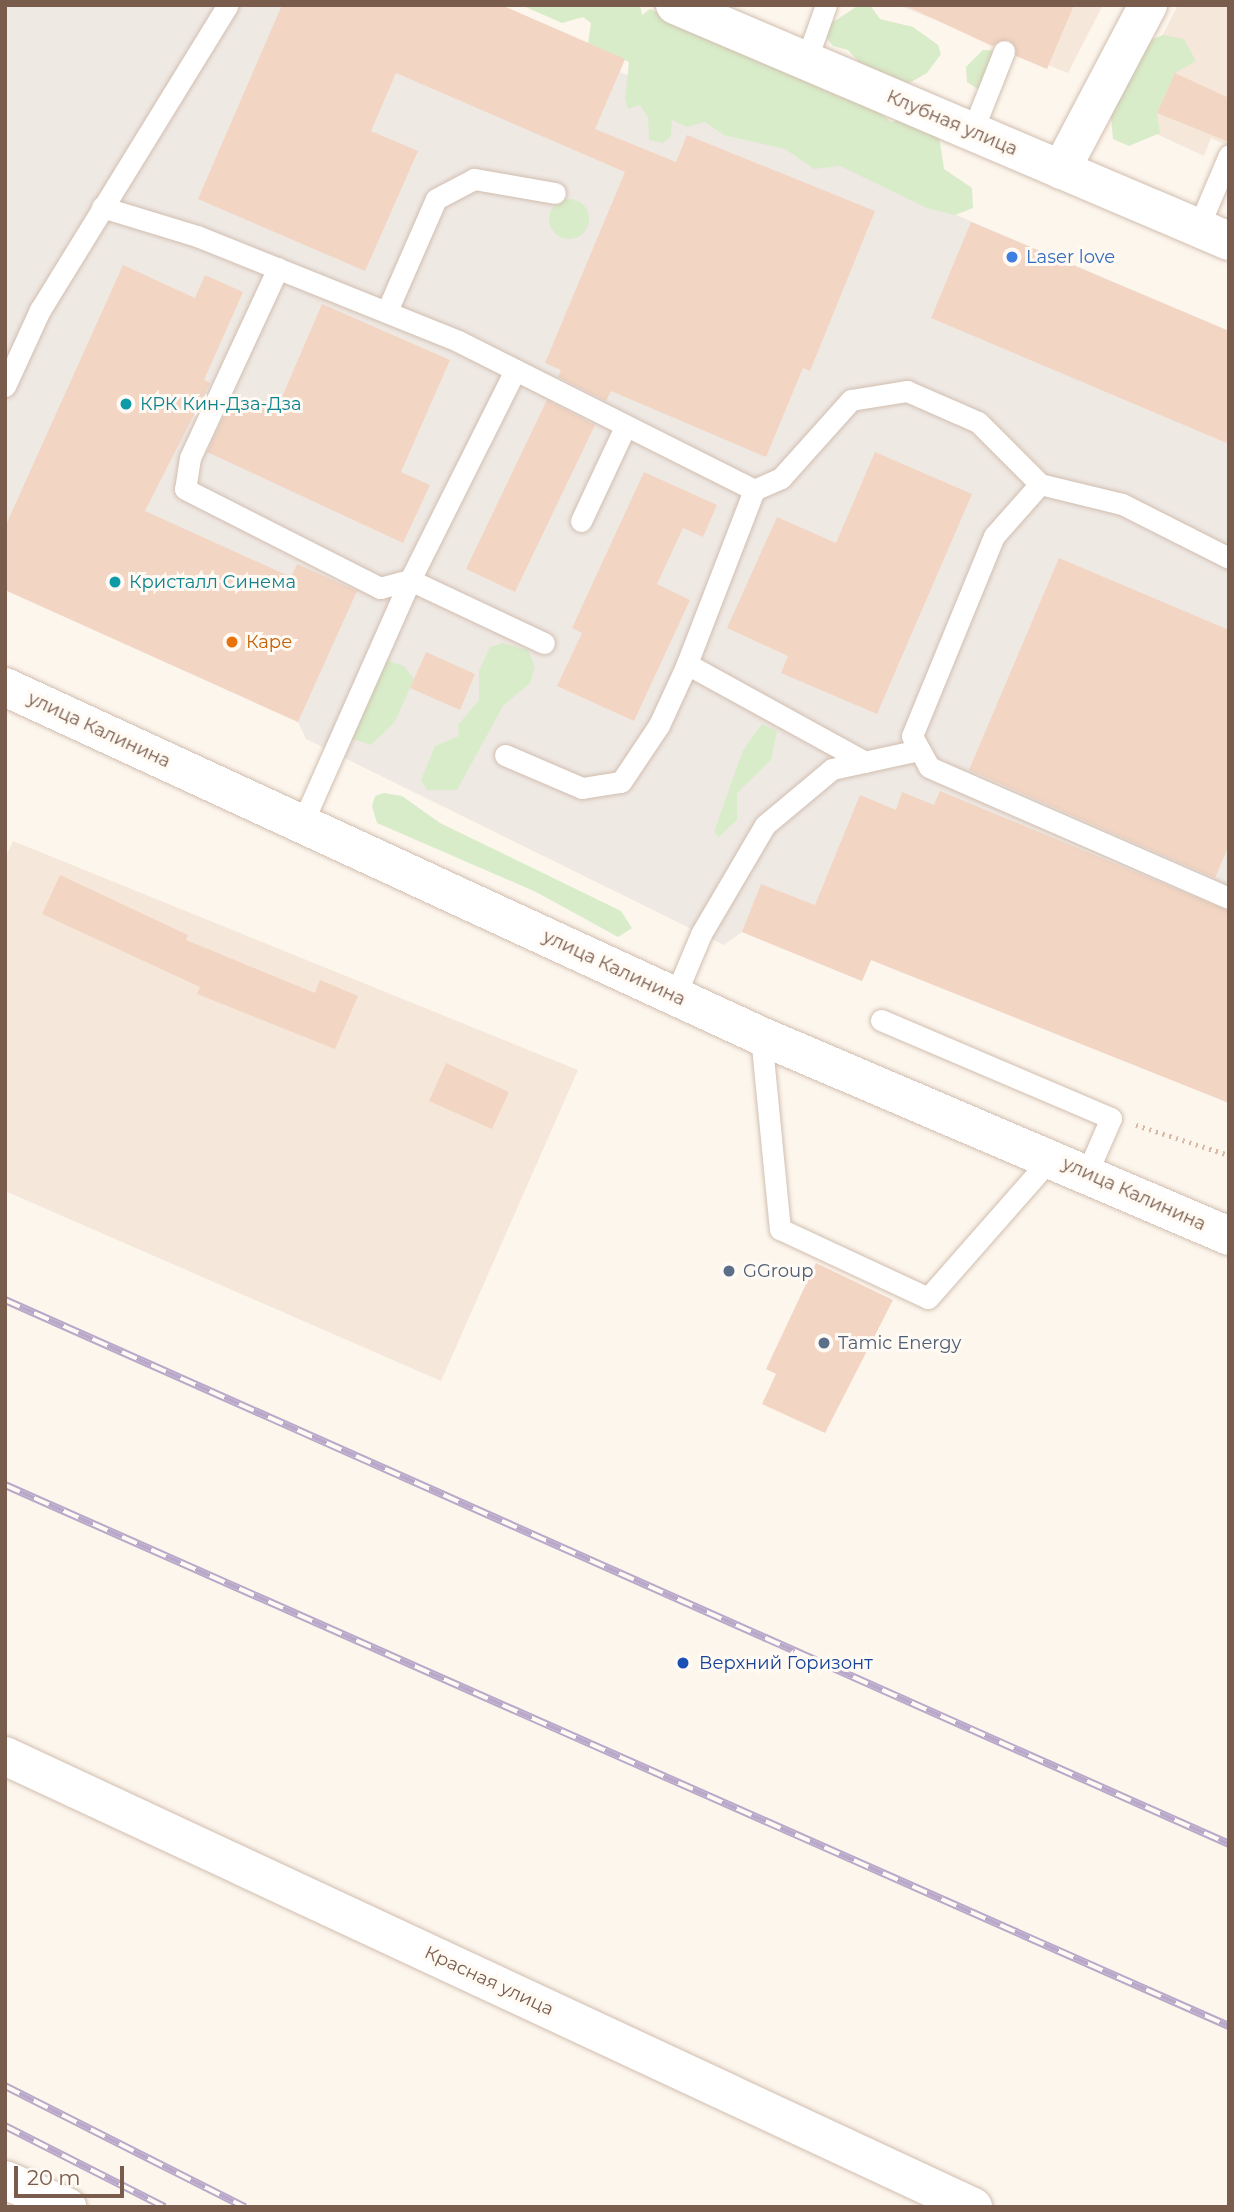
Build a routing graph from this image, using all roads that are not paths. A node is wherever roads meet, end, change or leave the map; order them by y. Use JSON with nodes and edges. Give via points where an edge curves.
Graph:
{"nodes":[{"id":1,"x":228,"y":5,"type":"edge"},
{"id":2,"x":675,"y":5,"type":"edge"},
{"id":3,"x":826,"y":5,"type":"edge"},
{"id":4,"x":1148,"y":5,"type":"edge"},
{"id":5,"x":1004,"y":51,"type":"dead end"},
{"id":6,"x":806,"y":61,"type":"junction"},
{"id":7,"x":972,"y":132,"type":"junction"},
{"id":8,"x":1229,"y":155,"type":"edge"},
{"id":9,"x":1061,"y":170,"type":"junction"},
{"id":10,"x":555,"y":193,"type":"dead end"},
{"id":11,"x":102,"y":207,"type":"junction"},
{"id":12,"x":1213,"y":234,"type":"edge"},
{"id":13,"x":278,"y":268,"type":"junction"},
{"id":14,"x":387,"y":312,"type":"junction"},
{"id":15,"x":515,"y":370,"type":"junction"},
{"id":16,"x":5,"y":386,"type":"edge"},
{"id":17,"x":625,"y":427,"type":"junction"},
{"id":18,"x":1040,"y":484,"type":"junction"},
{"id":19,"x":754,"y":490,"type":"junction"},
{"id":20,"x":581,"y":521,"type":"dead end"},
{"id":21,"x":1229,"y":558,"type":"edge"},
{"id":22,"x":410,"y":580,"type":"junction"},
{"id":23,"x":544,"y":643,"type":"dead end"},
{"id":24,"x":687,"y":664,"type":"junction"},
{"id":25,"x":5,"y":687,"type":"edge"},
{"id":26,"x":919,"y":750,"type":"junction"},
{"id":27,"x":505,"y":755,"type":"dead end"},
{"id":28,"x":865,"y":762,"type":"junction"},
{"id":29,"x":302,"y":824,"type":"junction"},
{"id":30,"x":1229,"y":898,"type":"edge"},
{"id":31,"x":675,"y":996,"type":"junction"},
{"id":32,"x":881,"y":1020,"type":"dead end"},
{"id":33,"x":761,"y":1036,"type":"junction"},
{"id":34,"x":1051,"y":1158,"type":"junction"},
{"id":35,"x":1087,"y":1174,"type":"junction"},
{"id":36,"x":1229,"y":1236,"type":"edge"},
{"id":37,"x":5,"y":1756,"type":"edge"},
{"id":38,"x":5,"y":2180,"type":"edge"},
{"id":39,"x":67,"y":2207,"type":"edge"},
{"id":40,"x":973,"y":2207,"type":"edge"}],
"edges":[{"from":1,"to":11,"type":"lane"},
{"from":2,"to":6,"type":"street","name":"Клубная улица"},
{"from":3,"to":6,"type":"lane"},
{"from":4,"to":9,"type":"street"},
{"from":5,"to":7,"type":"lane"},
{"from":6,"to":7,"type":"street","name":"Клубная улица"},
{"from":7,"to":9,"type":"street","name":"Клубная улица"},
{"from":8,"to":12,"type":"lane"},
{"from":9,"to":12,"type":"street","name":"Клубная улица"},
{"from":10,"to":14,"type":"lane","via":[[474,179],[436,199]]},
{"from":11,"to":13,"type":"lane"},
{"from":11,"to":16,"type":"lane","via":[[40,310]]},
{"from":13,"to":14,"type":"lane"},
{"from":13,"to":22,"type":"lane","via":[[190,458],[185,489],[380,588]]},
{"from":14,"to":15,"type":"lane"},
{"from":15,"to":17,"type":"lane"},
{"from":15,"to":22,"type":"lane"},
{"from":17,"to":19,"type":"lane"},
{"from":17,"to":20,"type":"lane"},
{"from":18,"to":19,"type":"lane","via":[[978,422],[907,391],[851,400],[781,478]]},
{"from":18,"to":21,"type":"lane","via":[[1122,504]]},
{"from":18,"to":26,"type":"lane","via":[[994,536],[912,736]]},
{"from":19,"to":24,"type":"lane"},
{"from":22,"to":23,"type":"lane"},
{"from":22,"to":29,"type":"lane"},
{"from":24,"to":27,"type":"lane","via":[[659,725],[621,782],[582,788]]},
{"from":24,"to":28,"type":"lane"},
{"from":25,"to":29,"type":"street","name":"улица Калинина"},
{"from":26,"to":28,"type":"lane"},
{"from":26,"to":30,"type":"lane","via":[[929,767]]},
{"from":28,"to":31,"type":"lane","via":[[832,768],[765,825],[701,934]]},
{"from":29,"to":31,"type":"street","name":"улица Калинина"},
{"from":31,"to":33,"type":"street","name":"улица Калинина"},
{"from":32,"to":35,"type":"lane","via":[[1111,1118]]},
{"from":33,"to":34,"type":"street","name":"улица Калинина"},
{"from":33,"to":34,"type":"lane","via":[[780,1229],[928,1298]]},
{"from":34,"to":35,"type":"street","name":"улица Калинина"},
{"from":35,"to":36,"type":"street","name":"улица Калинина"},
{"from":37,"to":40,"type":"street","name":"Красная улица"},
{"from":38,"to":39,"type":"street"}]}
